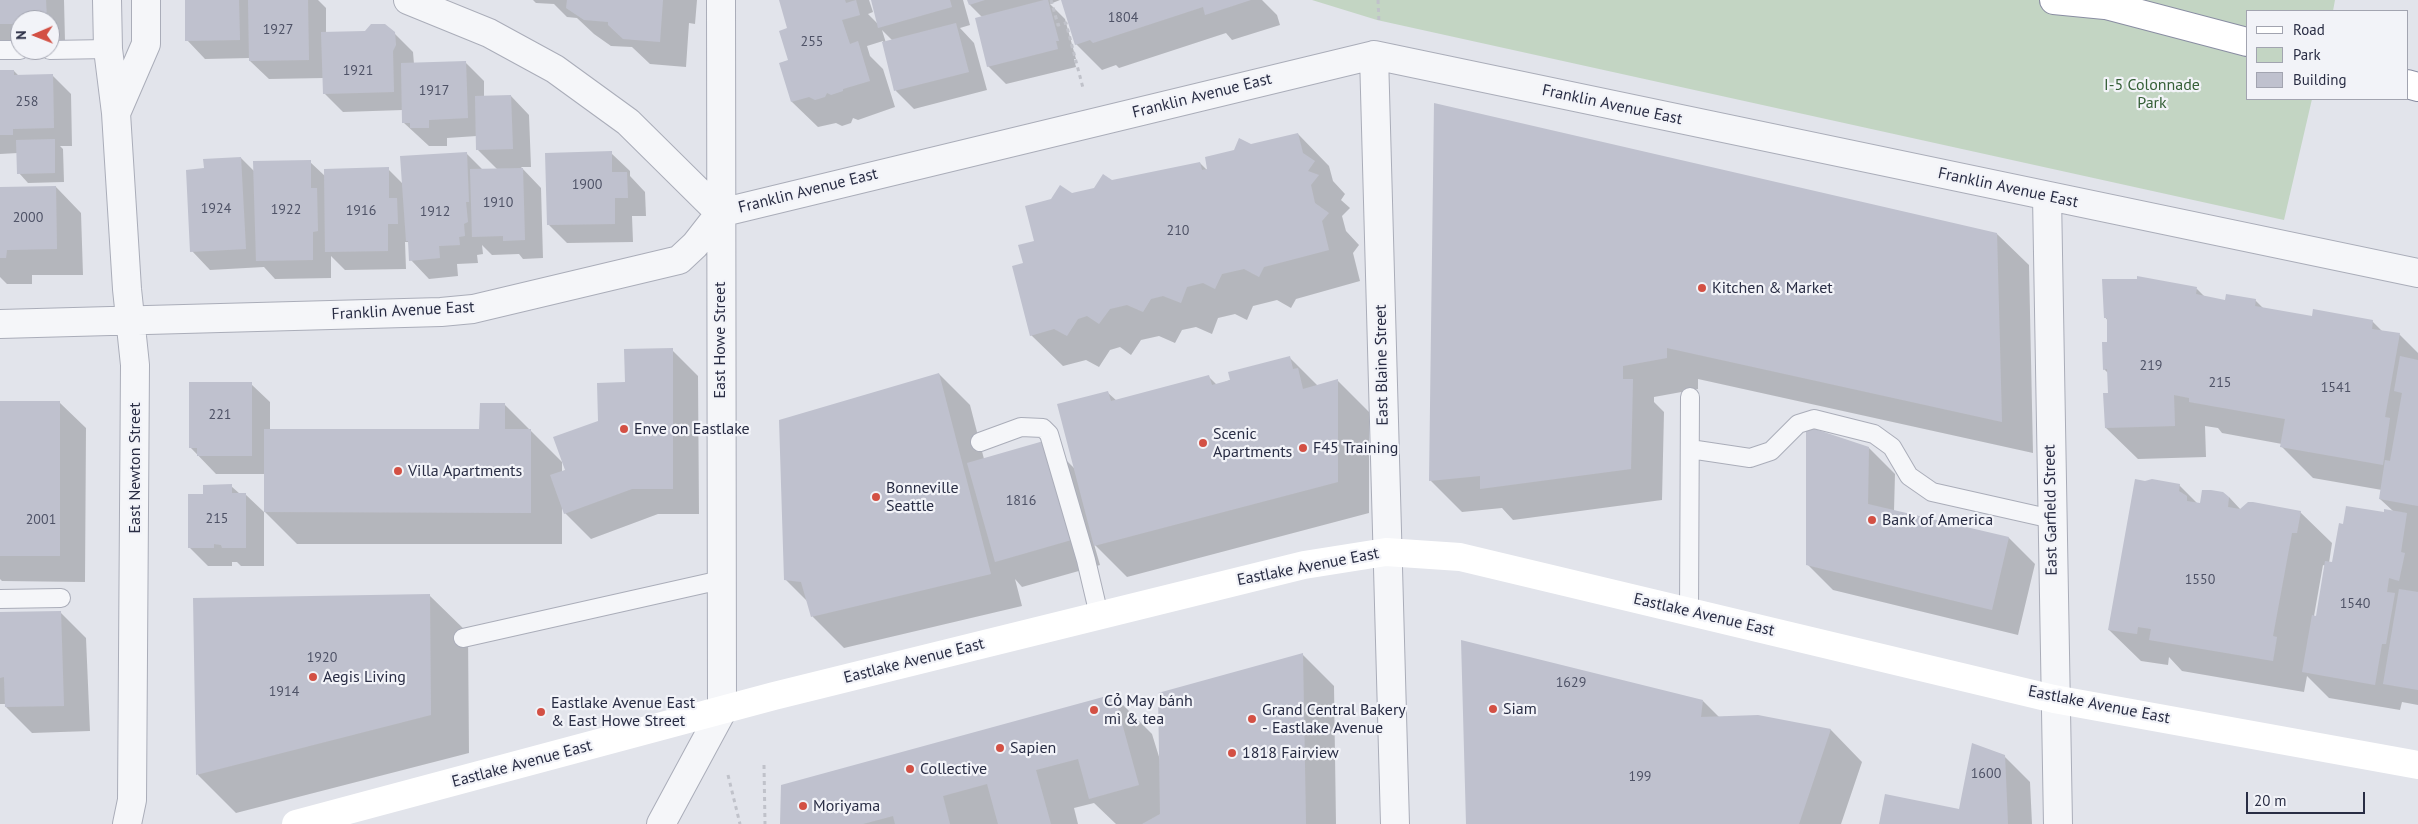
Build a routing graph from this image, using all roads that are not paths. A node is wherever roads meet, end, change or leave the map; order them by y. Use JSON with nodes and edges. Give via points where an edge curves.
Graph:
{"nodes":[{"id":1,"x":107,"y":0,"type":"edge"},
{"id":2,"x":146,"y":0,"type":"edge"},
{"id":3,"x":408,"y":0,"type":"edge"},
{"id":4,"x":721,"y":0,"type":"edge"},
{"id":5,"x":2054,"y":0,"type":"edge"},
{"id":6,"x":2098,"y":3,"type":"edge"},
{"id":7,"x":2246,"y":42,"type":"edge"},
{"id":8,"x":108,"y":49,"type":"junction"},
{"id":9,"x":60,"y":50,"type":"edge"},
{"id":10,"x":1374,"y":55,"type":"junction"},
{"id":11,"x":116,"y":113,"type":"junction"},
{"id":12,"x":2047,"y":196,"type":"junction"},
{"id":13,"x":720,"y":213,"type":"junction"},
{"id":14,"x":2418,"y":273,"type":"edge"},
{"id":15,"x":129,"y":322,"type":"junction"},
{"id":16,"x":0,"y":324,"type":"edge"},
{"id":17,"x":1690,"y":397,"type":"dead end"},
{"id":18,"x":980,"y":442,"type":"dead end"},
{"id":19,"x":1690,"y":449,"type":"junction"},
{"id":20,"x":2052,"y":519,"type":"junction"},
{"id":21,"x":1386,"y":552,"type":"junction"},
{"id":22,"x":721,"y":580,"type":"junction"},
{"id":23,"x":61,"y":598,"type":"dead end"},
{"id":24,"x":0,"y":599,"type":"edge"},
{"id":25,"x":1689,"y":611,"type":"junction"},
{"id":26,"x":1099,"y":615,"type":"junction"},
{"id":27,"x":463,"y":638,"type":"dead end"},
{"id":28,"x":2054,"y":699,"type":"junction"},
{"id":29,"x":722,"y":711,"type":"junction"},
{"id":30,"x":2418,"y":765,"type":"edge"},
{"id":31,"x":326,"y":820,"type":"edge"},
{"id":32,"x":127,"y":824,"type":"edge"},
{"id":33,"x":296,"y":824,"type":"edge"},
{"id":34,"x":661,"y":824,"type":"edge"},
{"id":35,"x":1396,"y":824,"type":"edge"},
{"id":36,"x":2058,"y":824,"type":"edge"}],
"edges":[{"from":1,"to":8,"type":"street","name":"East Newton Street"},
{"from":2,"to":11,"type":"street","name":"East Newton Street","via":[[146,44]]},
{"from":3,"to":13,"type":"street","via":[[489,33],[555,69],[628,122]]},
{"from":4,"to":13,"type":"street","name":"East Howe Street"},
{"from":5,"to":6,"type":"main road"},
{"from":6,"to":7,"type":"main road"},
{"from":8,"to":9,"type":"lane"},
{"from":8,"to":11,"type":"street","name":"East Newton Street"},
{"from":10,"to":12,"type":"street","name":"Franklin Avenue East"},
{"from":10,"to":13,"type":"street","name":"Franklin Avenue East"},
{"from":10,"to":21,"type":"street","name":"East Blaine Street"},
{"from":11,"to":15,"type":"street","name":"East Newton Street"},
{"from":12,"to":14,"type":"street","name":"Franklin Avenue East"},
{"from":12,"to":20,"type":"street","name":"East Garfield Street"},
{"from":13,"to":15,"type":"street","name":"Franklin Avenue East","via":[[695,246],[679,260],[473,309]]},
{"from":13,"to":22,"type":"street","name":"East Howe Street"},
{"from":15,"to":16,"type":"street","name":"Franklin Avenue East"},
{"from":15,"to":32,"type":"street","name":"East Newton Street","via":[[136,365],[132,800]]},
{"from":17,"to":19,"type":"lane"},
{"from":18,"to":26,"type":"lane","via":[[1021,427],[1043,428],[1049,434]]},
{"from":19,"to":20,"type":"lane","via":[[1750,458],[1771,451],[1798,424],[1814,419],[1874,434],[1892,447],[1909,476],[1932,492]]},
{"from":19,"to":25,"type":"lane"},
{"from":20,"to":28,"type":"street","name":"East Garfield Street"},
{"from":21,"to":25,"type":"main road","name":"Eastlake Avenue East","via":[[1460,557]]},
{"from":21,"to":26,"type":"main road","name":"Eastlake Avenue East","via":[[1304,565]]},
{"from":21,"to":35,"type":"street","name":"East Blaine Street"},
{"from":22,"to":27,"type":"lane"},
{"from":22,"to":29,"type":"street","name":"East Howe Street"},
{"from":23,"to":24,"type":"lane"},
{"from":25,"to":28,"type":"main road","name":"Eastlake Avenue East"},
{"from":26,"to":29,"type":"main road","name":"Eastlake Avenue East"},
{"from":28,"to":30,"type":"main road","name":"Eastlake Avenue East"},
{"from":28,"to":36,"type":"street","name":"East Garfield Street"},
{"from":29,"to":31,"type":"main road","name":"Eastlake Avenue East"},
{"from":29,"to":34,"type":"street"},
{"from":31,"to":33,"type":"main road","name":"Eastlake Avenue East"}]}
